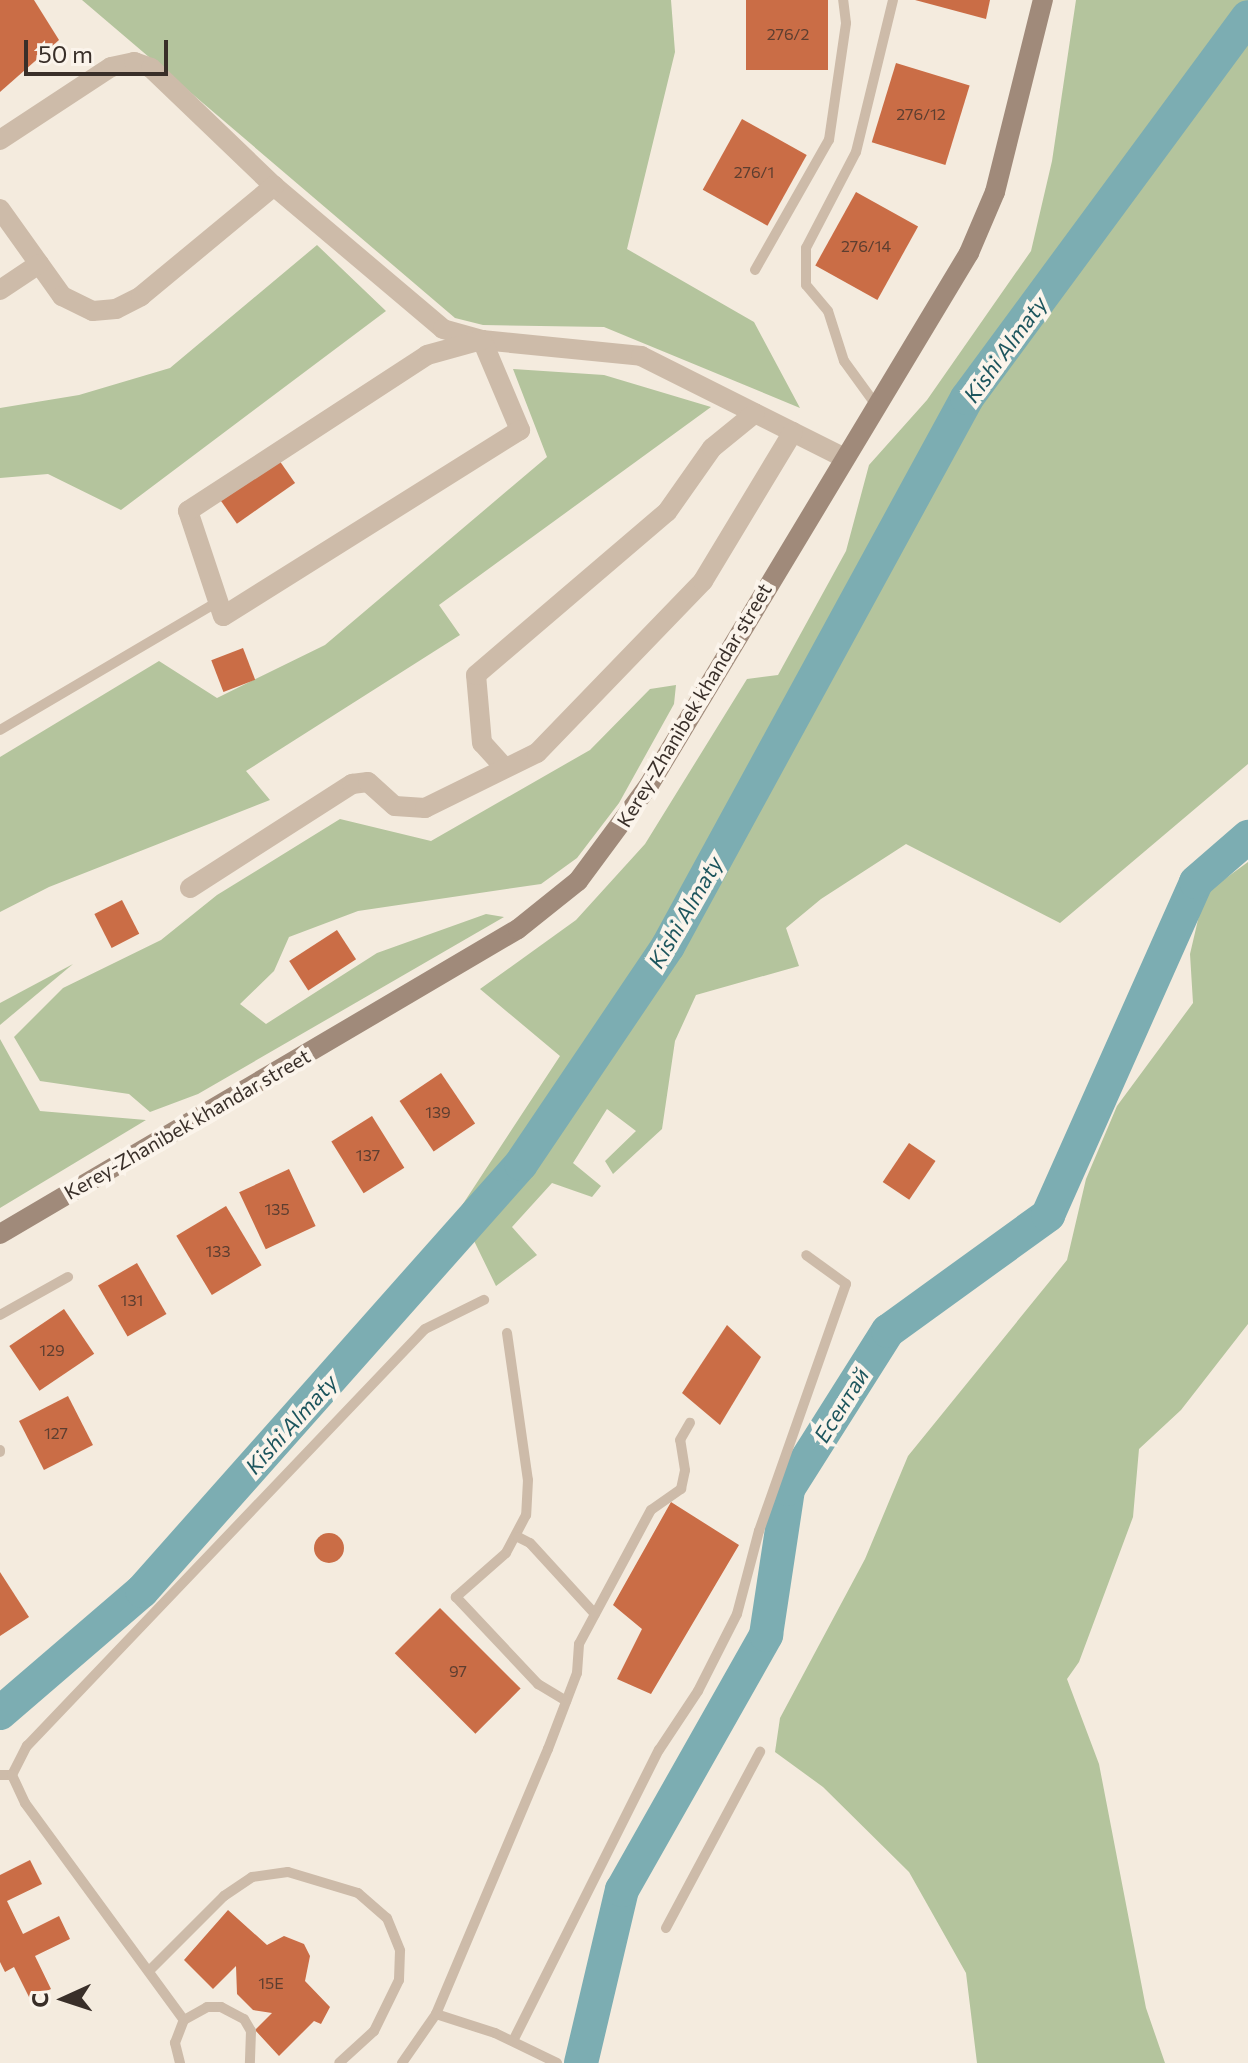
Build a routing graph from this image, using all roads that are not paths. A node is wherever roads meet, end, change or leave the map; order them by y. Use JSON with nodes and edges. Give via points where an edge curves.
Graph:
{"nodes":[{"id":1,"x":843,"y":0,"type":"edge"},
{"id":2,"x":893,"y":0,"type":"edge"},
{"id":3,"x":1043,"y":0,"type":"edge"},
{"id":4,"x":0,"y":140,"type":"edge"},
{"id":5,"x":274,"y":186,"type":"junction"},
{"id":6,"x":0,"y":209,"type":"edge"},
{"id":7,"x":39,"y":264,"type":"junction"},
{"id":8,"x":755,"y":270,"type":"dead end"},
{"id":9,"x":0,"y":290,"type":"edge"},
{"id":10,"x":482,"y":340,"type":"junction"},
{"id":11,"x":876,"y":405,"type":"junction"},
{"id":12,"x":755,"y":413,"type":"junction"},
{"id":13,"x":793,"y":432,"type":"junction"},
{"id":14,"x":843,"y":457,"type":"junction"},
{"id":15,"x":219,"y":601,"type":"junction"},
{"id":16,"x":0,"y":730,"type":"edge"},
{"id":17,"x":503,"y":766,"type":"junction"},
{"id":18,"x":190,"y":888,"type":"dead end"},
{"id":19,"x":0,"y":1234,"type":"edge"},
{"id":20,"x":806,"y":1255,"type":"dead end"},
{"id":21,"x":68,"y":1277,"type":"dead end"},
{"id":22,"x":484,"y":1300,"type":"dead end"},
{"id":23,"x":0,"y":1315,"type":"edge"},
{"id":24,"x":507,"y":1333,"type":"dead end"},
{"id":25,"x":690,"y":1423,"type":"dead end"},
{"id":26,"x":518,"y":1537,"type":"junction"},
{"id":27,"x":595,"y":1614,"type":"junction"},
{"id":28,"x":566,"y":1701,"type":"junction"},
{"id":29,"x":760,"y":1752,"type":"dead end"},
{"id":30,"x":0,"y":1775,"type":"edge"},
{"id":31,"x":12,"y":1775,"type":"junction"},
{"id":32,"x":666,"y":1928,"type":"dead end"},
{"id":33,"x":150,"y":1970,"type":"junction"},
{"id":34,"x":436,"y":2014,"type":"junction"},
{"id":35,"x":184,"y":2020,"type":"junction"},
{"id":36,"x":513,"y":2041,"type":"junction"},
{"id":37,"x":553,"y":2061,"type":"edge"},
{"id":38,"x":180,"y":2063,"type":"edge"},
{"id":39,"x":250,"y":2063,"type":"edge"},
{"id":40,"x":339,"y":2063,"type":"edge"},
{"id":41,"x":402,"y":2063,"type":"edge"}],
"edges":[{"from":1,"to":8,"type":"lane","via":[[846,23],[829,140]]},
{"from":2,"to":11,"type":"lane","via":[[856,152],[806,248],[806,285],[828,311],[844,361]]},
{"from":3,"to":11,"type":"main road","name":"Kerey-Zhanibek khandar street","via":[[995,192],[969,253]]},
{"from":4,"to":5,"type":"street","via":[[111,67],[134,62],[151,68]]},
{"from":5,"to":7,"type":"street","via":[[141,296],[116,309],[93,311],[62,296]]},
{"from":5,"to":10,"type":"street","via":[[443,329]]},
{"from":6,"to":7,"type":"street"},
{"from":7,"to":9,"type":"street"},
{"from":10,"to":12,"type":"street","via":[[641,356]]},
{"from":10,"to":15,"type":"street","via":[[427,355],[188,511]]},
{"from":10,"to":15,"type":"street","via":[[520,430],[223,616]]},
{"from":11,"to":14,"type":"main road","name":"Kerey-Zhanibek khandar street"},
{"from":12,"to":13,"type":"street"},
{"from":12,"to":17,"type":"street","via":[[712,448],[657,522],[476,675],[482,743]]},
{"from":13,"to":14,"type":"street"},
{"from":13,"to":17,"type":"street","via":[[703,581],[537,753]]},
{"from":14,"to":19,"type":"main road","name":"Kerey-Zhanibek khandar street","via":[[649,785],[578,881],[518,929]]},
{"from":15,"to":16,"type":"lane"},
{"from":17,"to":18,"type":"street","via":[[425,808],[395,806],[368,782],[352,784]]},
{"from":20,"to":36,"type":"lane","via":[[846,1284],[759,1531],[737,1614],[698,1691],[659,1750]]},
{"from":21,"to":23,"type":"lane"},
{"from":22,"to":31,"type":"lane","via":[[425,1329],[27,1746]]},
{"from":24,"to":26,"type":"lane","via":[[528,1480]]},
{"from":25,"to":27,"type":"lane","via":[[680,1440],[685,1470],[681,1489],[651,1510]]},
{"from":26,"to":27,"type":"lane","via":[[530,1543]]},
{"from":26,"to":28,"type":"lane","via":[[456,1597],[538,1684]]},
{"from":27,"to":28,"type":"lane","via":[[579,1644],[577,1673]]},
{"from":28,"to":34,"type":"lane"},
{"from":29,"to":32,"type":"lane"},
{"from":30,"to":31,"type":"lane"},
{"from":31,"to":33,"type":"lane","via":[[25,1803]]},
{"from":33,"to":35,"type":"lane"},
{"from":33,"to":40,"type":"lane","via":[[224,1896],[252,1877],[288,1872],[358,1893],[387,1918],[400,1951],[399,1980],[374,2031]]},
{"from":34,"to":36,"type":"lane"},
{"from":34,"to":41,"type":"lane"},
{"from":35,"to":38,"type":"lane","via":[[175,2043]]},
{"from":35,"to":39,"type":"lane","via":[[207,2007],[233,2011],[251,2031]]},
{"from":36,"to":37,"type":"lane"}]}
